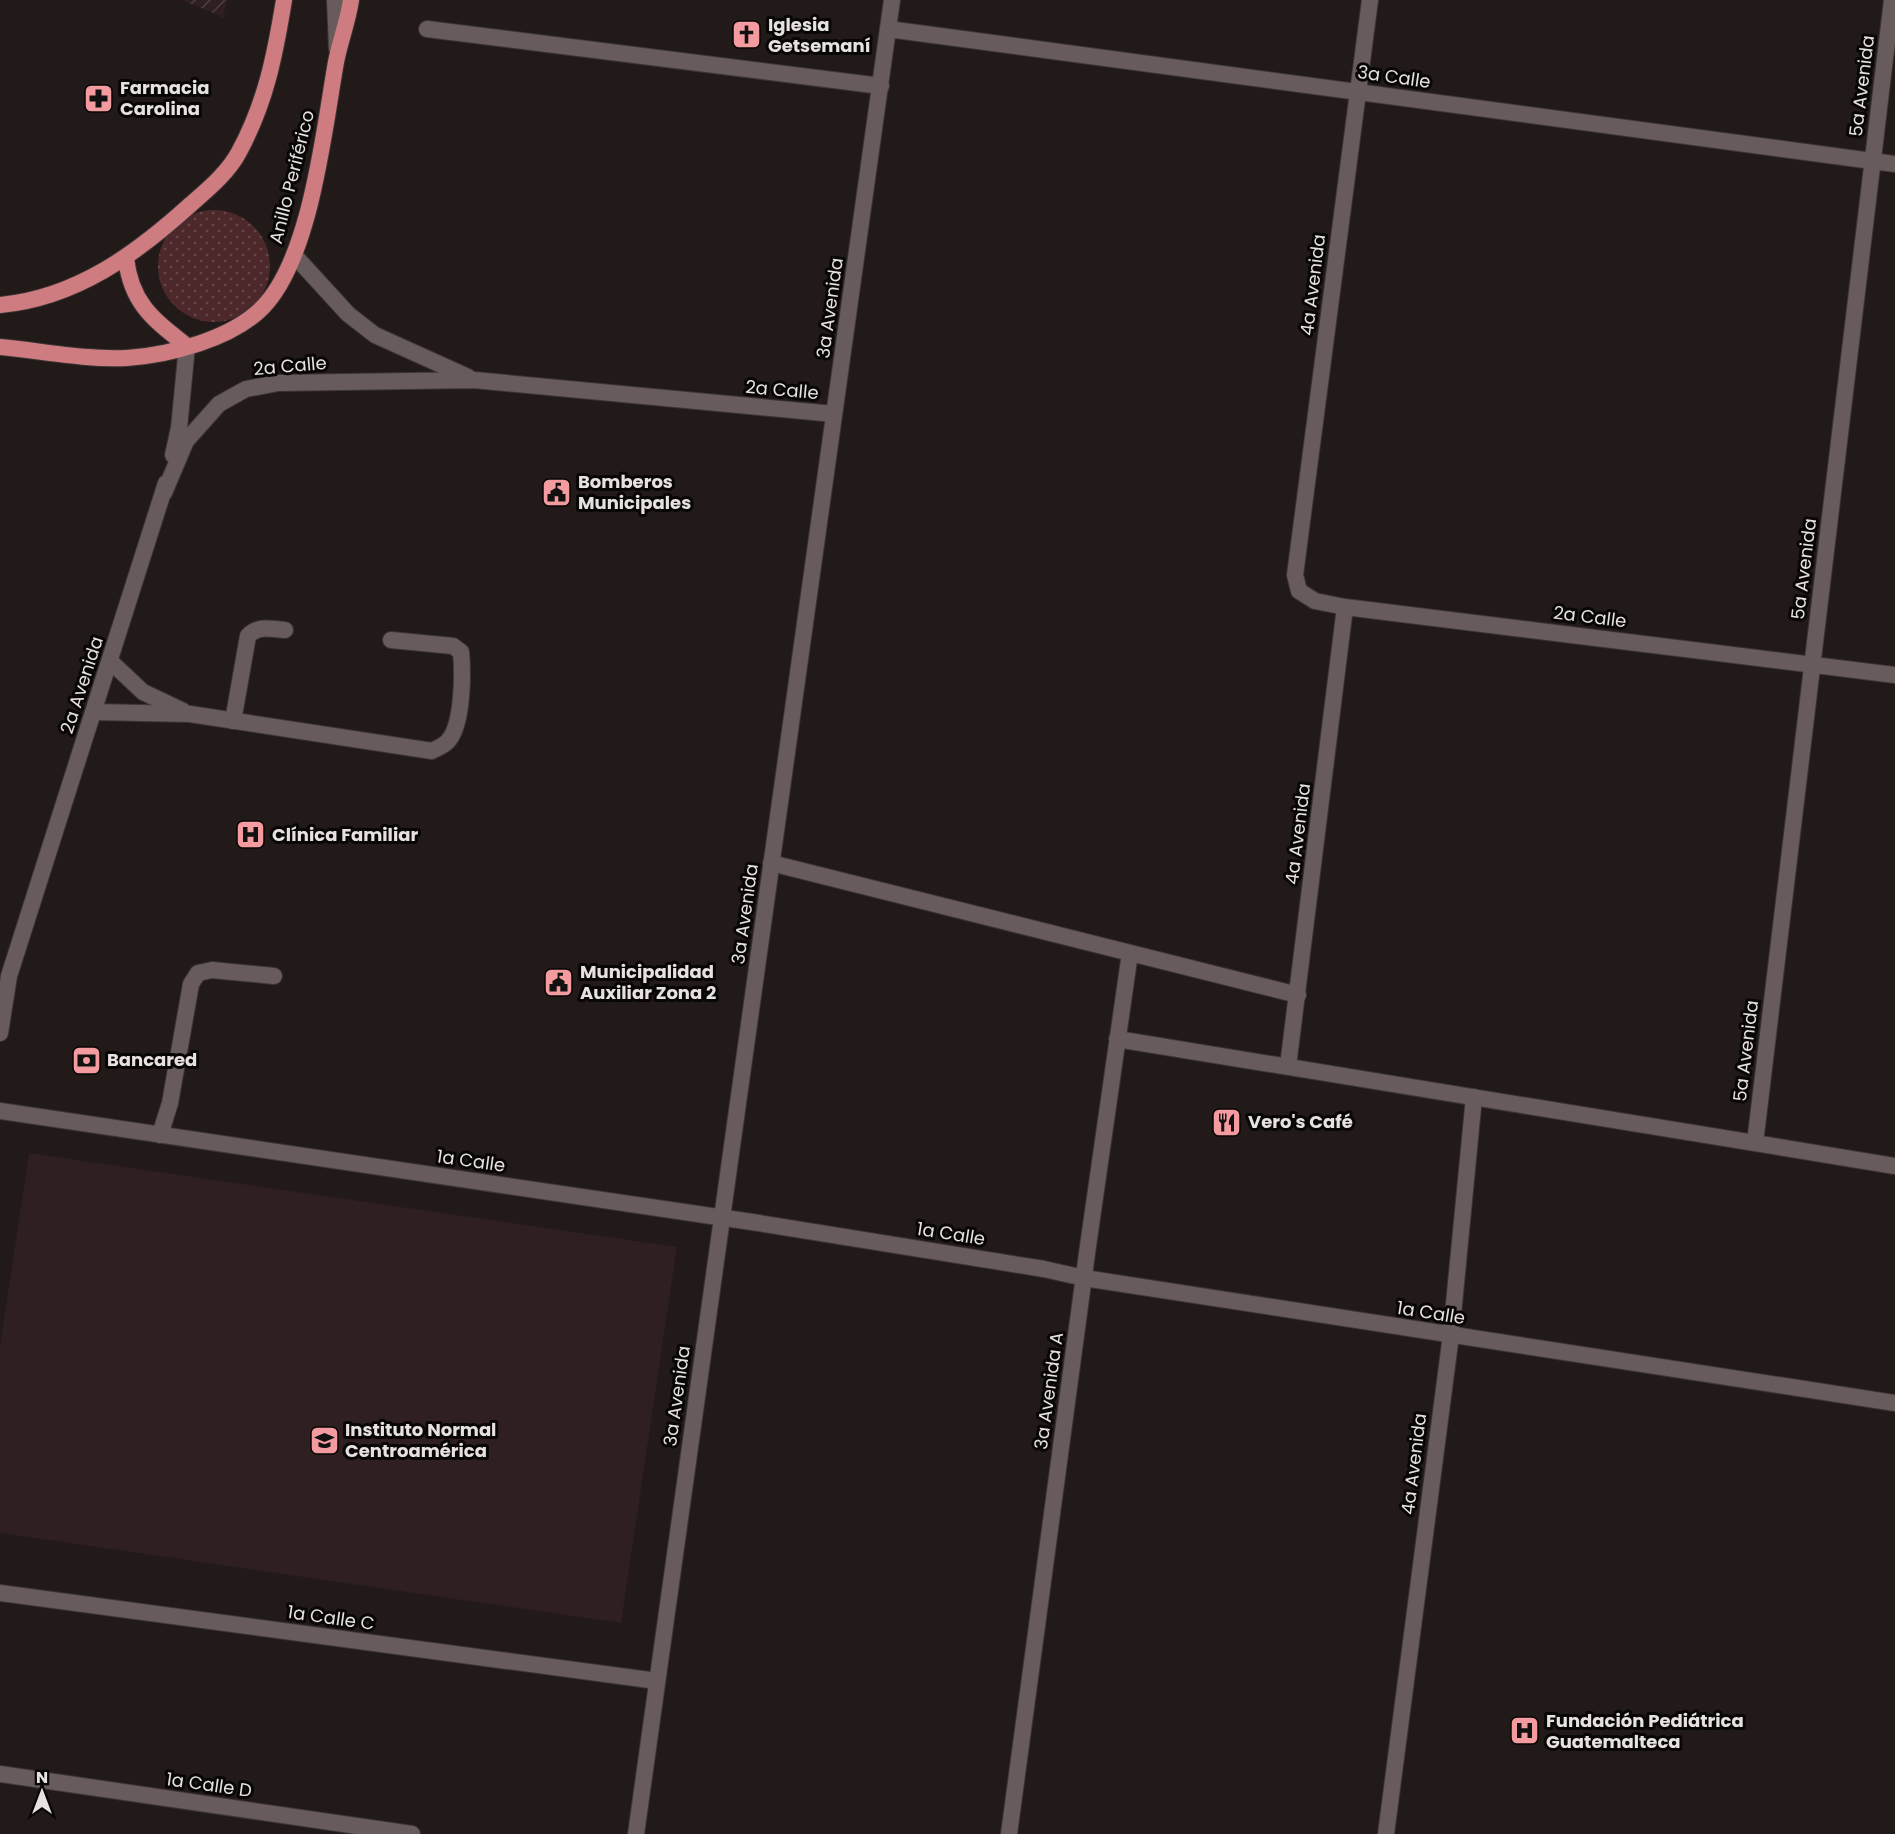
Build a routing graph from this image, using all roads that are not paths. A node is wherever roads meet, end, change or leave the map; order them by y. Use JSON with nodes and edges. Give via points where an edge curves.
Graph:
{"nodes":[{"id":1,"x":284,"y":0,"type":"edge"},
{"id":2,"x":335,"y":0,"type":"edge"},
{"id":3,"x":351,"y":0,"type":"edge"},
{"id":4,"x":892,"y":0,"type":"edge"},
{"id":5,"x":1370,"y":0,"type":"edge"},
{"id":6,"x":1893,"y":0,"type":"edge"},
{"id":7,"x":427,"y":29,"type":"dead end"},
{"id":8,"x":888,"y":29,"type":"junction"},
{"id":9,"x":337,"y":59,"type":"junction"},
{"id":10,"x":881,"y":86,"type":"junction"},
{"id":11,"x":1358,"y":92,"type":"junction"},
{"id":12,"x":1873,"y":161,"type":"junction"},
{"id":13,"x":1895,"y":164,"type":"edge"},
{"id":14,"x":294,"y":255,"type":"junction"},
{"id":15,"x":126,"y":258,"type":"junction"},
{"id":16,"x":0,"y":305,"type":"edge"},
{"id":17,"x":188,"y":346,"type":"junction"},
{"id":18,"x":0,"y":347,"type":"edge"},
{"id":19,"x":474,"y":380,"type":"junction"},
{"id":20,"x":834,"y":414,"type":"junction"},
{"id":21,"x":164,"y":493,"type":"junction"},
{"id":22,"x":1295,"y":575,"type":"joint"},
{"id":23,"x":1345,"y":607,"type":"junction"},
{"id":24,"x":285,"y":630,"type":"dead end"},
{"id":25,"x":391,"y":640,"type":"dead end"},
{"id":26,"x":110,"y":661,"type":"junction"},
{"id":27,"x":1812,"y":664,"type":"junction"},
{"id":28,"x":1895,"y":675,"type":"edge"},
{"id":29,"x":94,"y":712,"type":"junction"},
{"id":30,"x":190,"y":714,"type":"junction"},
{"id":31,"x":233,"y":721,"type":"junction"},
{"id":32,"x":771,"y":863,"type":"junction"},
{"id":33,"x":1130,"y":953,"type":"junction"},
{"id":34,"x":4,"y":975,"type":"edge"},
{"id":35,"x":274,"y":976,"type":"dead end"},
{"id":36,"x":1298,"y":995,"type":"junction"},
{"id":37,"x":0,"y":1033,"type":"edge"},
{"id":38,"x":1117,"y":1039,"type":"junction"},
{"id":39,"x":1288,"y":1066,"type":"junction"},
{"id":40,"x":1474,"y":1097,"type":"junction"},
{"id":41,"x":0,"y":1111,"type":"edge"},
{"id":42,"x":160,"y":1135,"type":"junction"},
{"id":43,"x":1755,"y":1143,"type":"junction"},
{"id":44,"x":1895,"y":1166,"type":"edge"},
{"id":45,"x":722,"y":1218,"type":"junction"},
{"id":46,"x":1084,"y":1278,"type":"junction"},
{"id":47,"x":1451,"y":1335,"type":"junction"},
{"id":48,"x":1895,"y":1403,"type":"edge"},
{"id":49,"x":0,"y":1593,"type":"edge"},
{"id":50,"x":657,"y":1681,"type":"junction"},
{"id":51,"x":0,"y":1774,"type":"edge"},
{"id":52,"x":412,"y":1834,"type":"edge"},
{"id":53,"x":636,"y":1834,"type":"edge"},
{"id":54,"x":1009,"y":1834,"type":"edge"},
{"id":55,"x":1386,"y":1834,"type":"edge"}],
"edges":[{"from":1,"to":15,"type":"highway","via":[[260,108],[238,154],[210,188]]},
{"from":2,"to":9,"type":"street"},
{"from":3,"to":9,"type":"highway","name":"Anillo Periférico"},
{"from":4,"to":8,"type":"street","name":"3a Avenida"},
{"from":5,"to":11,"type":"street","name":"4a Avenida"},
{"from":6,"to":12,"type":"street","name":"5a Avenida"},
{"from":7,"to":10,"type":"street"},
{"from":8,"to":10,"type":"street","name":"3a Avenida"},
{"from":8,"to":11,"type":"street","name":"3a Calle"},
{"from":9,"to":14,"type":"highway","name":"Anillo Periférico","via":[[322,149]]},
{"from":10,"to":20,"type":"street","name":"3a Avenida"},
{"from":11,"to":12,"type":"street","name":"3a Calle"},
{"from":11,"to":22,"type":"street","name":"4a Avenida"},
{"from":12,"to":13,"type":"street","name":"3a Calle"},
{"from":12,"to":27,"type":"street","name":"5a Avenida"},
{"from":14,"to":17,"type":"highway","name":"Anillo Periférico","via":[[272,296],[256,313],[213,338]]},
{"from":14,"to":19,"type":"street","name":"2a Calle","via":[[348,315],[375,335]]},
{"from":15,"to":16,"type":"highway","via":[[60,290]]},
{"from":15,"to":17,"type":"highway","via":[[140,304]]},
{"from":17,"to":18,"type":"highway","via":[[119,358]]},
{"from":17,"to":21,"type":"street","name":"2a Avenida","via":[[179,428]]},
{"from":19,"to":20,"type":"street","name":"2a Calle"},
{"from":19,"to":21,"type":"street","name":"2a Calle","via":[[278,383],[246,389],[219,404],[186,441]]},
{"from":20,"to":32,"type":"street","name":"3a Avenida"},
{"from":21,"to":26,"type":"street","name":"2a Avenida"},
{"from":22,"to":23,"type":"street","name":"2a Calle","via":[[1299,591],[1315,601]]},
{"from":23,"to":27,"type":"street","name":"2a Calle"},
{"from":23,"to":36,"type":"street","name":"4a Avenida"},
{"from":24,"to":31,"type":"street","via":[[260,628],[248,636]]},
{"from":25,"to":31,"type":"street","via":[[453,646],[461,651],[457,727],[447,743],[432,751]]},
{"from":26,"to":29,"type":"street","name":"2a Avenida"},
{"from":26,"to":30,"type":"street","via":[[143,692]]},
{"from":27,"to":28,"type":"street","name":"2a Calle"},
{"from":27,"to":43,"type":"street","name":"5a Avenida"},
{"from":29,"to":30,"type":"street"},
{"from":29,"to":34,"type":"street","name":"2a Avenida"},
{"from":30,"to":31,"type":"street"},
{"from":32,"to":33,"type":"street"},
{"from":32,"to":45,"type":"street","name":"3a Avenida"},
{"from":33,"to":36,"type":"street"},
{"from":33,"to":38,"type":"street","name":"3a Avenida A"},
{"from":34,"to":37,"type":"street","name":"2a Avenida"},
{"from":35,"to":42,"type":"street","via":[[212,970],[198,974],[191,984],[170,1103]]},
{"from":36,"to":39,"type":"street","name":"4a Avenida"},
{"from":38,"to":39,"type":"street"},
{"from":38,"to":46,"type":"street","name":"3a Avenida A"},
{"from":39,"to":40,"type":"street"},
{"from":40,"to":43,"type":"street"},
{"from":40,"to":47,"type":"street","name":"4a Avenida"},
{"from":41,"to":42,"type":"street","name":"1a Calle"},
{"from":42,"to":45,"type":"street","name":"1a Calle"},
{"from":43,"to":44,"type":"street"},
{"from":45,"to":46,"type":"street","name":"1a Calle"},
{"from":45,"to":50,"type":"street","name":"3a Avenida"},
{"from":46,"to":47,"type":"street","name":"1a Calle"},
{"from":46,"to":54,"type":"street","name":"3a Avenida A"},
{"from":47,"to":48,"type":"street","name":"1a Calle"},
{"from":47,"to":55,"type":"street","name":"4a Avenida"},
{"from":49,"to":50,"type":"street","name":"1a Calle C"},
{"from":50,"to":53,"type":"street","name":"3a Avenida"},
{"from":51,"to":52,"type":"street","name":"1a Calle D"}]}
